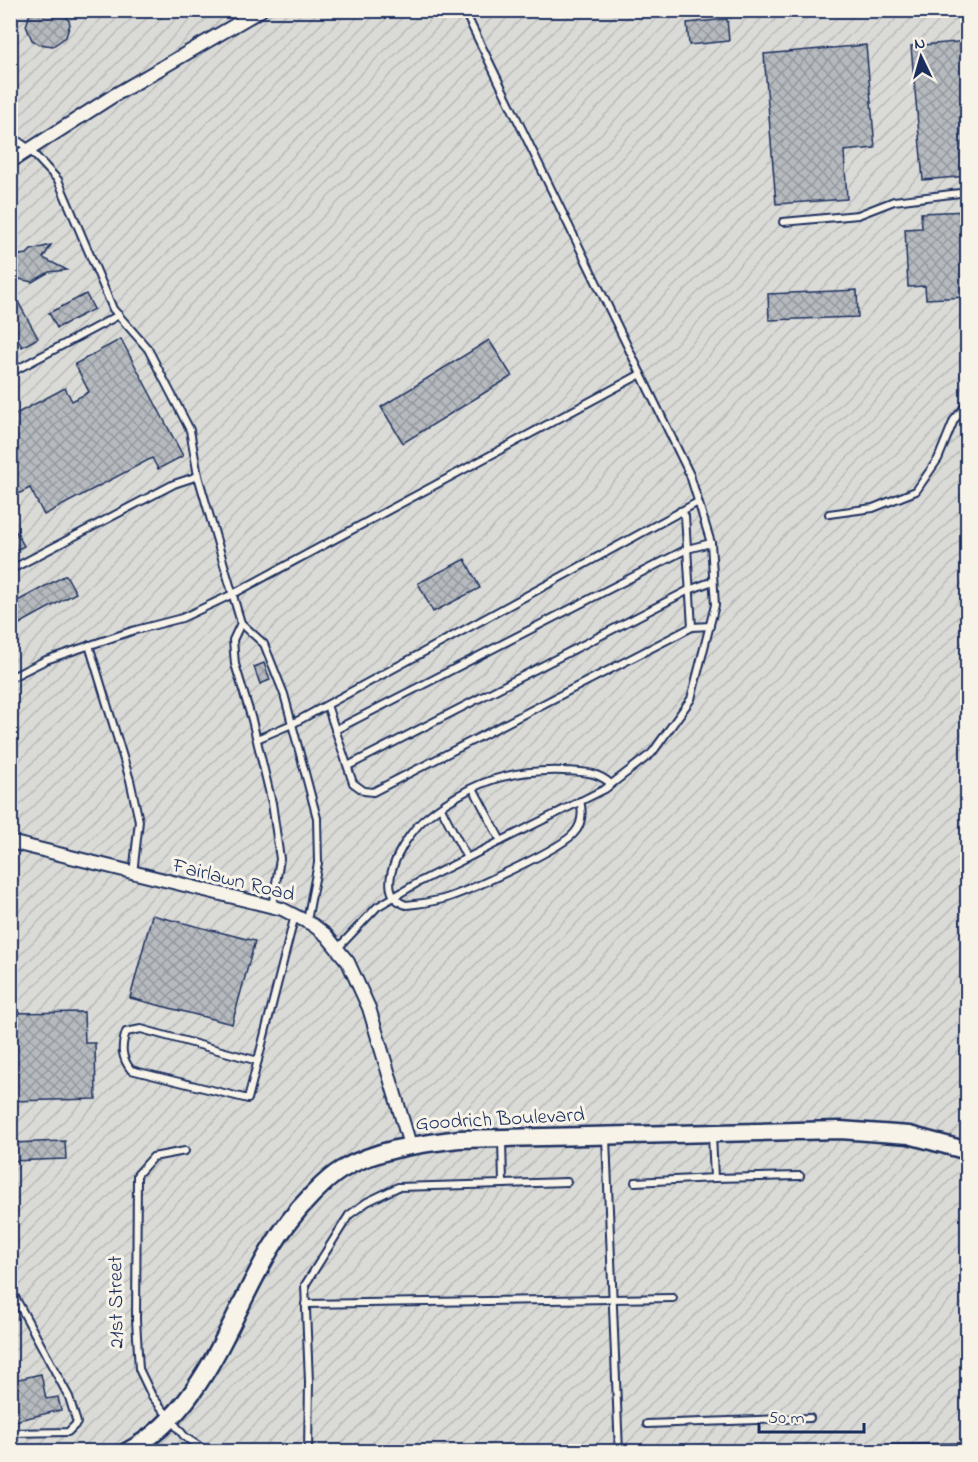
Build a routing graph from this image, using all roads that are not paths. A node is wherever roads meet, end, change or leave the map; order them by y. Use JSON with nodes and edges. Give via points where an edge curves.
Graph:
{"nodes":[{"id":1,"x":261,"y":10,"type":"edge"},
{"id":2,"x":464,"y":10,"type":"edge"},
{"id":3,"x":10,"y":135,"type":"edge"},
{"id":4,"x":30,"y":149,"type":"junction"},
{"id":5,"x":10,"y":162,"type":"edge"},
{"id":6,"x":968,"y":192,"type":"edge"},
{"id":7,"x":783,"y":222,"type":"dead end"},
{"id":8,"x":119,"y":315,"type":"junction"},
{"id":9,"x":10,"y":373,"type":"edge"},
{"id":10,"x":640,"y":374,"type":"junction"},
{"id":11,"x":968,"y":403,"type":"edge"},
{"id":12,"x":198,"y":476,"type":"junction"},
{"id":13,"x":698,"y":502,"type":"junction"},
{"id":14,"x":680,"y":511,"type":"junction"},
{"id":15,"x":829,"y":514,"type":"dead end"},
{"id":16,"x":711,"y":543,"type":"junction"},
{"id":17,"x":687,"y":549,"type":"junction"},
{"id":18,"x":10,"y":570,"type":"edge"},
{"id":19,"x":713,"y":581,"type":"junction"},
{"id":20,"x":689,"y":590,"type":"junction"},
{"id":21,"x":233,"y":594,"type":"junction"},
{"id":22,"x":242,"y":623,"type":"junction"},
{"id":23,"x":710,"y":626,"type":"junction"},
{"id":24,"x":692,"y":627,"type":"junction"},
{"id":25,"x":89,"y":645,"type":"junction"},
{"id":26,"x":10,"y":678,"type":"edge"},
{"id":27,"x":327,"y":705,"type":"junction"},
{"id":28,"x":292,"y":724,"type":"junction"},
{"id":29,"x":335,"y":730,"type":"junction"},
{"id":30,"x":257,"y":739,"type":"junction"},
{"id":31,"x":348,"y":766,"type":"junction"},
{"id":32,"x":611,"y":784,"type":"junction"},
{"id":33,"x":473,"y":788,"type":"junction"},
{"id":34,"x":580,"y":801,"type":"junction"},
{"id":35,"x":441,"y":808,"type":"junction"},
{"id":36,"x":501,"y":841,"type":"junction"},
{"id":37,"x":10,"y":842,"type":"edge"},
{"id":38,"x":467,"y":858,"type":"junction"},
{"id":39,"x":133,"y":874,"type":"junction"},
{"id":40,"x":395,"y":897,"type":"junction"},
{"id":41,"x":272,"y":907,"type":"junction"},
{"id":42,"x":301,"y":918,"type":"junction"},
{"id":43,"x":338,"y":948,"type":"junction"},
{"id":44,"x":258,"y":1060,"type":"junction"},
{"id":45,"x":711,"y":1132,"type":"junction"},
{"id":46,"x":606,"y":1135,"type":"junction"},
{"id":47,"x":502,"y":1137,"type":"junction"},
{"id":48,"x":410,"y":1145,"type":"junction"},
{"id":49,"x":185,"y":1151,"type":"dead end"},
{"id":50,"x":968,"y":1151,"type":"edge"},
{"id":51,"x":800,"y":1176,"type":"dead end"},
{"id":52,"x":714,"y":1178,"type":"junction"},
{"id":53,"x":567,"y":1182,"type":"dead end"},
{"id":54,"x":635,"y":1182,"type":"dead end"},
{"id":55,"x":503,"y":1184,"type":"junction"},
{"id":56,"x":10,"y":1288,"type":"edge"},
{"id":57,"x":673,"y":1298,"type":"dead end"},
{"id":58,"x":612,"y":1299,"type":"junction"},
{"id":59,"x":305,"y":1304,"type":"junction"},
{"id":60,"x":810,"y":1418,"type":"dead end"},
{"id":61,"x":171,"y":1419,"type":"junction"},
{"id":62,"x":646,"y":1424,"type":"dead end"},
{"id":63,"x":10,"y":1433,"type":"edge"},
{"id":64,"x":968,"y":1450,"type":"edge"},
{"id":65,"x":126,"y":1452,"type":"edge"},
{"id":66,"x":208,"y":1452,"type":"edge"},
{"id":67,"x":308,"y":1452,"type":"edge"},
{"id":68,"x":619,"y":1452,"type":"edge"},
{"id":69,"x":875,"y":1452,"type":"edge"}],
"edges":[{"from":1,"to":4,"type":"street"},
{"from":2,"to":10,"type":"lane"},
{"from":3,"to":4,"type":"lane"},
{"from":4,"to":5,"type":"street"},
{"from":4,"to":8,"type":"lane","via":[[58,180]]},
{"from":6,"to":7,"type":"lane","via":[[894,201],[858,215]]},
{"from":8,"to":9,"type":"lane"},
{"from":8,"to":12,"type":"lane","via":[[148,349],[190,430]]},
{"from":10,"to":13,"type":"lane","via":[[690,475]]},
{"from":10,"to":21,"type":"lane"},
{"from":11,"to":15,"type":"lane","via":[[954,420],[938,459],[916,490],[873,508]]},
{"from":12,"to":18,"type":"lane","via":[[174,484]]},
{"from":12,"to":21,"type":"lane"},
{"from":13,"to":14,"type":"lane"},
{"from":13,"to":16,"type":"lane"},
{"from":14,"to":17,"type":"lane","via":[[685,516]]},
{"from":14,"to":27,"type":"lane"},
{"from":16,"to":17,"type":"lane"},
{"from":16,"to":19,"type":"lane"},
{"from":17,"to":20,"type":"lane"},
{"from":17,"to":29,"type":"lane"},
{"from":19,"to":20,"type":"lane"},
{"from":19,"to":23,"type":"lane","via":[[715,605]]},
{"from":20,"to":24,"type":"lane"},
{"from":20,"to":31,"type":"lane"},
{"from":21,"to":22,"type":"lane"},
{"from":21,"to":25,"type":"lane","via":[[182,618]]},
{"from":22,"to":28,"type":"lane","via":[[264,644]]},
{"from":22,"to":30,"type":"lane","via":[[233,640],[235,664]]},
{"from":23,"to":24,"type":"lane"},
{"from":23,"to":32,"type":"lane","via":[[691,699],[652,753]]},
{"from":24,"to":31,"type":"lane","via":[[373,792],[357,788]]},
{"from":25,"to":26,"type":"lane"},
{"from":25,"to":39,"type":"lane","via":[[139,821]]},
{"from":27,"to":28,"type":"lane"},
{"from":27,"to":29,"type":"lane"},
{"from":28,"to":30,"type":"lane"},
{"from":28,"to":42,"type":"lane","via":[[317,818],[318,863]]},
{"from":29,"to":31,"type":"lane"},
{"from":30,"to":41,"type":"lane","via":[[280,859]]},
{"from":32,"to":33,"type":"lane","via":[[591,772],[544,770],[506,775]]},
{"from":32,"to":34,"type":"lane"},
{"from":33,"to":35,"type":"lane"},
{"from":33,"to":36,"type":"lane"},
{"from":34,"to":36,"type":"lane"},
{"from":34,"to":40,"type":"lane","via":[[579,826],[574,835],[554,848],[444,899],[406,905]]},
{"from":35,"to":38,"type":"lane"},
{"from":35,"to":40,"type":"lane","via":[[425,818],[393,864],[390,885]]},
{"from":36,"to":38,"type":"lane"},
{"from":37,"to":39,"type":"street","name":"Fairlawn Road"},
{"from":38,"to":40,"type":"lane"},
{"from":39,"to":41,"type":"street","name":"Fairlawn Road"},
{"from":40,"to":43,"type":"lane","via":[[377,907]]},
{"from":41,"to":42,"type":"street","name":"Fairlawn Road"},
{"from":42,"to":43,"type":"street","name":"Fairlawn Road"},
{"from":42,"to":44,"type":"lane"},
{"from":43,"to":48,"type":"street","name":"Fairlawn Road","via":[[356,976],[369,1008]]},
{"from":44,"to":44,"type":"lane","via":[[248,1099],[131,1070],[123,1059],[122,1043],[126,1032],[141,1029]]},
{"from":45,"to":46,"type":"street","name":"Goodrich Boulevard"},
{"from":45,"to":50,"type":"street","name":"Goodrich Boulevard","via":[[874,1131]]},
{"from":45,"to":52,"type":"lane"},
{"from":46,"to":47,"type":"street","name":"Goodrich Boulevard"},
{"from":46,"to":58,"type":"lane"},
{"from":47,"to":48,"type":"street","name":"Goodrich Boulevard"},
{"from":47,"to":55,"type":"lane"},
{"from":48,"to":61,"type":"street","name":"Goodrich Boulevard","via":[[341,1170],[302,1205],[275,1242],[199,1384]]},
{"from":49,"to":61,"type":"lane","name":"21st Street","via":[[153,1156],[137,1175],[139,1369],[152,1396]]},
{"from":51,"to":52,"type":"lane"},
{"from":52,"to":54,"type":"lane"},
{"from":53,"to":55,"type":"lane"},
{"from":55,"to":59,"type":"lane","via":[[398,1187],[367,1202],[349,1215],[321,1256],[304,1285]]},
{"from":56,"to":63,"type":"lane","via":[[69,1397],[77,1423],[68,1432]]},
{"from":57,"to":58,"type":"lane"},
{"from":58,"to":59,"type":"lane"},
{"from":58,"to":68,"type":"lane"},
{"from":59,"to":67,"type":"lane"},
{"from":60,"to":62,"type":"lane"},
{"from":61,"to":65,"type":"street"},
{"from":61,"to":66,"type":"lane","name":"21st Street","via":[[185,1437]]},
{"from":64,"to":69,"type":"street"}]}
